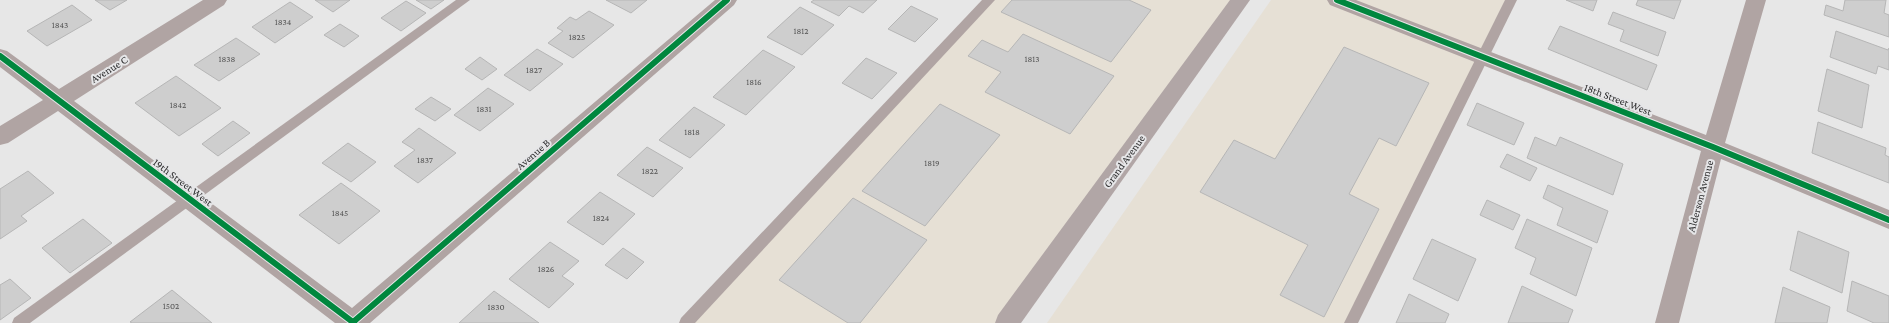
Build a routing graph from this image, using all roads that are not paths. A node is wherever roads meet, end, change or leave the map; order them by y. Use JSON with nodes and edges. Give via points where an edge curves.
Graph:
{"nodes":[{"id":1,"x":217,"y":0,"type":"edge"},
{"id":2,"x":464,"y":0,"type":"edge"},
{"id":3,"x":727,"y":0,"type":"edge"},
{"id":4,"x":989,"y":0,"type":"edge"},
{"id":5,"x":1240,"y":0,"type":"edge"},
{"id":6,"x":1337,"y":0,"type":"edge"},
{"id":7,"x":1511,"y":0,"type":"edge"},
{"id":8,"x":1756,"y":0,"type":"edge"},
{"id":9,"x":0,"y":56,"type":"edge"},
{"id":10,"x":1484,"y":57,"type":"junction"},
{"id":11,"x":58,"y":100,"type":"junction"},
{"id":12,"x":0,"y":137,"type":"edge"},
{"id":13,"x":1713,"y":146,"type":"junction"},
{"id":14,"x":190,"y":200,"type":"junction"},
{"id":15,"x":1889,"y":220,"type":"edge"},
{"id":16,"x":19,"y":323,"type":"edge"},
{"id":17,"x":353,"y":323,"type":"edge"},
{"id":18,"x":686,"y":323,"type":"edge"},
{"id":19,"x":1007,"y":323,"type":"edge"},
{"id":20,"x":1351,"y":323,"type":"edge"},
{"id":21,"x":1667,"y":323,"type":"edge"}],
"edges":[{"from":1,"to":11,"type":"street","name":"Avenue C"},
{"from":2,"to":14,"type":"lane"},
{"from":3,"to":17,"type":"street","name":"Avenue B"},
{"from":4,"to":18,"type":"lane"},
{"from":5,"to":19,"type":"main road","name":"Grand Avenue"},
{"from":6,"to":10,"type":"street","name":"18th Street West"},
{"from":7,"to":10,"type":"lane"},
{"from":8,"to":13,"type":"street","name":"Alderson Avenue"},
{"from":9,"to":11,"type":"street","name":"19th Street West"},
{"from":10,"to":13,"type":"street","name":"18th Street West"},
{"from":10,"to":20,"type":"lane"},
{"from":11,"to":12,"type":"street","name":"Avenue C"},
{"from":11,"to":14,"type":"street","name":"19th Street West"},
{"from":13,"to":15,"type":"street","name":"18th Street West"},
{"from":13,"to":21,"type":"street","name":"Alderson Avenue"},
{"from":14,"to":16,"type":"lane"},
{"from":14,"to":17,"type":"street","name":"19th Street West"}]}
